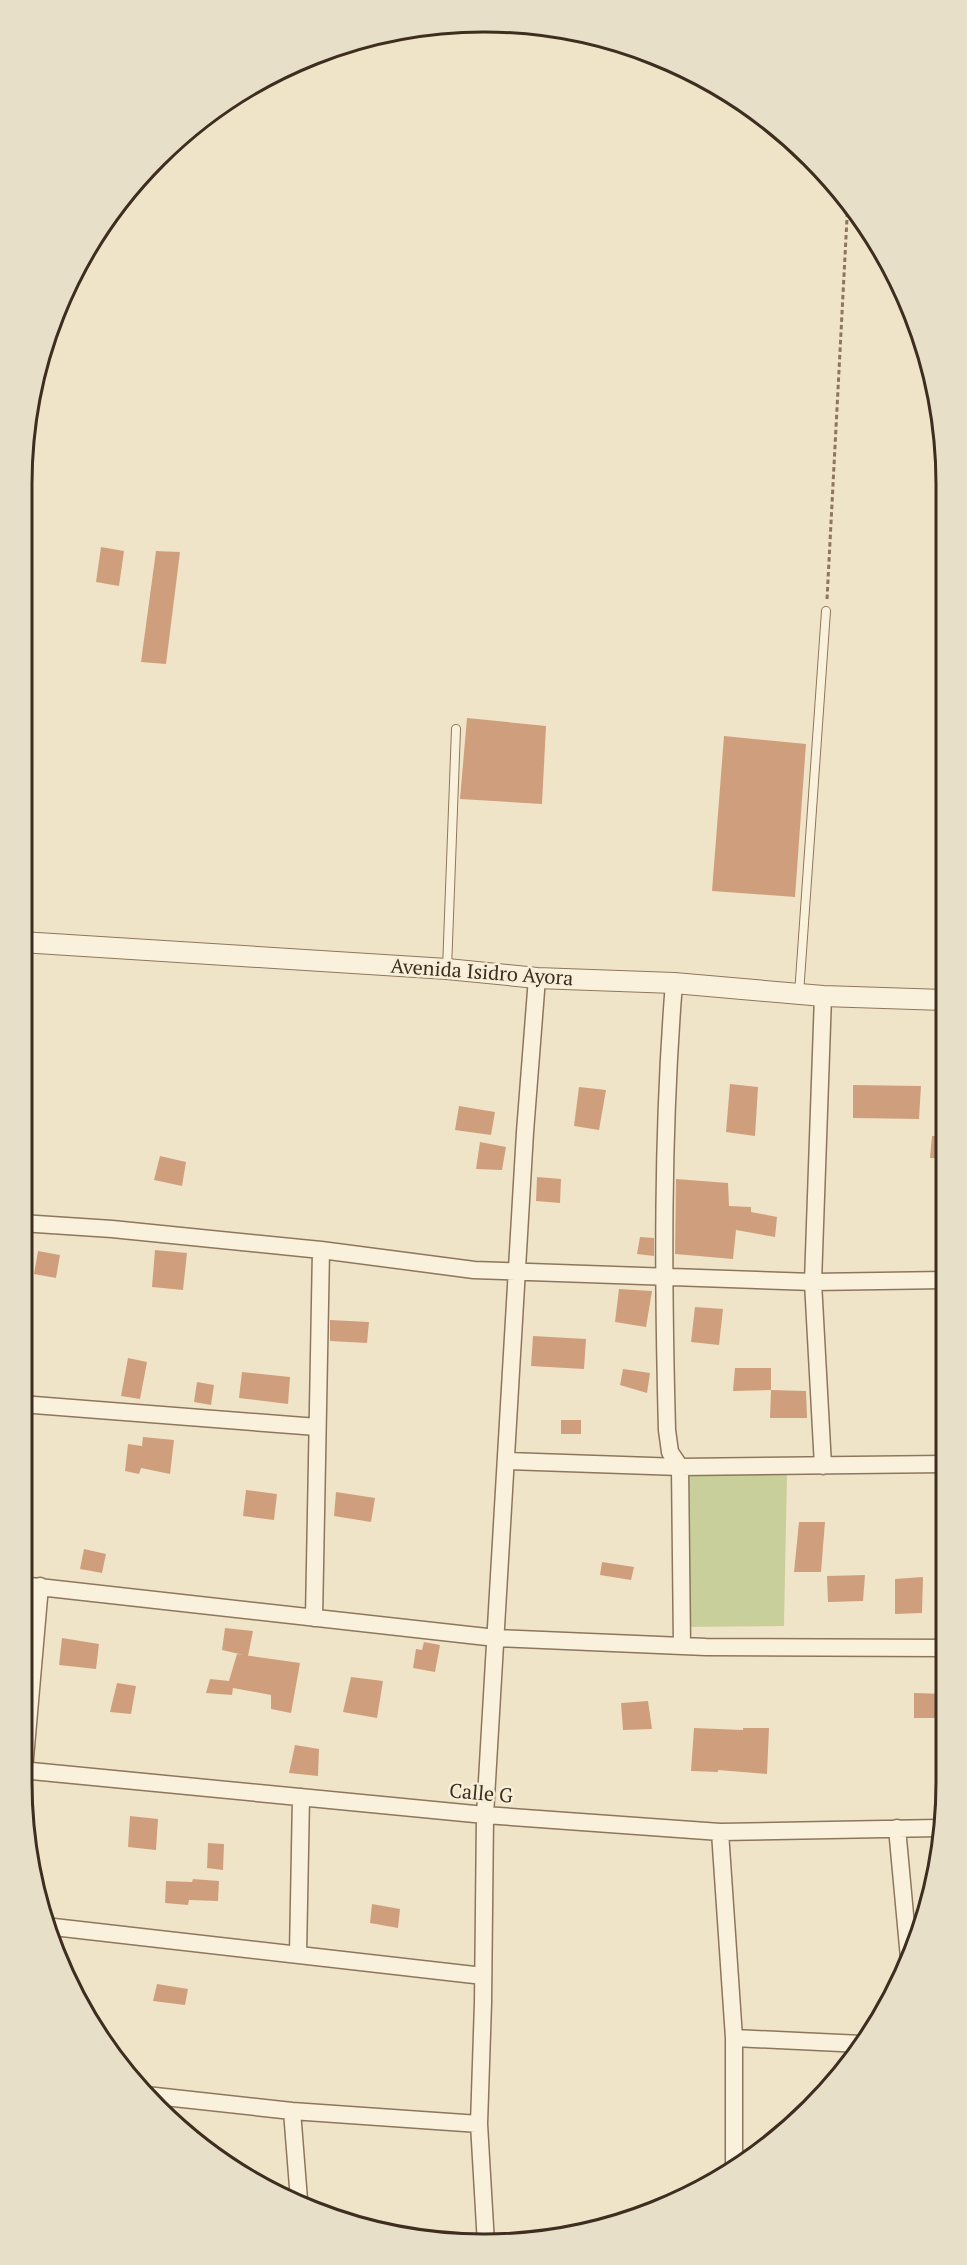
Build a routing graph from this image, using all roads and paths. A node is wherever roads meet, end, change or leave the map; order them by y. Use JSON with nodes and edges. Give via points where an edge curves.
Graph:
{"nodes":[{"id":1,"x":847,"y":215,"type":"edge"},
{"id":2,"x":826,"y":611,"type":"joint"},
{"id":3,"x":456,"y":729,"type":"dead end"},
{"id":4,"x":32,"y":943,"type":"edge"},
{"id":5,"x":447,"y":969,"type":"junction"},
{"id":6,"x":537,"y":978,"type":"junction"},
{"id":7,"x":674,"y":983,"type":"junction"},
{"id":8,"x":799,"y":994,"type":"junction"},
{"id":9,"x":823,"y":996,"type":"junction"},
{"id":10,"x":936,"y":1000,"type":"edge"},
{"id":11,"x":32,"y":1224,"type":"edge"},
{"id":12,"x":321,"y":1250,"type":"junction"},
{"id":13,"x":517,"y":1273,"type":"junction"},
{"id":14,"x":663,"y":1276,"type":"junction"},
{"id":15,"x":936,"y":1280,"type":"edge"},
{"id":16,"x":813,"y":1282,"type":"junction"},
{"id":17,"x":32,"y":1405,"type":"edge"},
{"id":18,"x":317,"y":1427,"type":"junction"},
{"id":19,"x":507,"y":1461,"type":"junction"},
{"id":20,"x":936,"y":1464,"type":"edge"},
{"id":21,"x":680,"y":1467,"type":"junction"},
{"id":22,"x":823,"y":1467,"type":"junction"},
{"id":23,"x":32,"y":1586,"type":"edge"},
{"id":24,"x":40,"y":1586,"type":"junction"},
{"id":25,"x":314,"y":1618,"type":"junction"},
{"id":26,"x":496,"y":1638,"type":"junction"},
{"id":27,"x":682,"y":1646,"type":"junction"},
{"id":28,"x":936,"y":1648,"type":"edge"},
{"id":29,"x":32,"y":1668,"type":"edge"},
{"id":30,"x":32,"y":1771,"type":"edge"},
{"id":31,"x":301,"y":1797,"type":"junction"},
{"id":32,"x":485,"y":1815,"type":"junction"},
{"id":33,"x":897,"y":1828,"type":"junction"},
{"id":34,"x":933,"y":1828,"type":"edge"},
{"id":35,"x":720,"y":1832,"type":"junction"},
{"id":36,"x":55,"y":1927,"type":"edge"},
{"id":37,"x":907,"y":1939,"type":"edge"},
{"id":38,"x":298,"y":1954,"type":"junction"},
{"id":39,"x":483,"y":1976,"type":"junction"},
{"id":40,"x":734,"y":2038,"type":"junction"},
{"id":41,"x":852,"y":2044,"type":"edge"},
{"id":42,"x":160,"y":2096,"type":"edge"},
{"id":43,"x":292,"y":2111,"type":"junction"},
{"id":44,"x":479,"y":2124,"type":"junction"},
{"id":45,"x":734,"y":2158,"type":"edge"},
{"id":46,"x":298,"y":2193,"type":"edge"},
{"id":47,"x":485,"y":2234,"type":"edge"}],
"edges":[{"from":1,"to":2,"type":"path"},
{"from":2,"to":8,"type":"lane"},
{"from":3,"to":5,"type":"lane"},
{"from":4,"to":5,"type":"street","name":"Avenida Isidro Ayora"},
{"from":5,"to":6,"type":"street","name":"Avenida Isidro Ayora"},
{"from":6,"to":7,"type":"street","name":"Avenida Isidro Ayora"},
{"from":6,"to":13,"type":"street"},
{"from":7,"to":8,"type":"street","name":"Avenida Isidro Ayora"},
{"from":7,"to":14,"type":"street","via":[[667,1077]]},
{"from":8,"to":9,"type":"street","name":"Avenida Isidro Ayora"},
{"from":9,"to":10,"type":"street","name":"Avenida Isidro Ayora"},
{"from":9,"to":16,"type":"street"},
{"from":11,"to":12,"type":"street"},
{"from":12,"to":13,"type":"street","via":[[430,1266]]},
{"from":12,"to":18,"type":"street"},
{"from":13,"to":14,"type":"street"},
{"from":13,"to":19,"type":"street"},
{"from":14,"to":16,"type":"street"},
{"from":14,"to":21,"type":"street","via":[[667,1430],[670,1452]]},
{"from":15,"to":16,"type":"street"},
{"from":16,"to":22,"type":"street"},
{"from":17,"to":18,"type":"street"},
{"from":18,"to":25,"type":"street"},
{"from":19,"to":21,"type":"street"},
{"from":19,"to":26,"type":"street"},
{"from":20,"to":22,"type":"street"},
{"from":21,"to":22,"type":"street"},
{"from":21,"to":27,"type":"street"},
{"from":23,"to":24,"type":"street"},
{"from":24,"to":25,"type":"street"},
{"from":24,"to":29,"type":"street"},
{"from":25,"to":26,"type":"street"},
{"from":26,"to":27,"type":"street"},
{"from":26,"to":32,"type":"street"},
{"from":27,"to":28,"type":"street"},
{"from":30,"to":31,"type":"street","name":"Calle G"},
{"from":31,"to":32,"type":"street","name":"Calle G"},
{"from":31,"to":38,"type":"street"},
{"from":32,"to":35,"type":"street","name":"Calle G"},
{"from":32,"to":39,"type":"street"},
{"from":33,"to":34,"type":"street","name":"Calle G"},
{"from":33,"to":35,"type":"street","name":"Calle G"},
{"from":33,"to":37,"type":"street"},
{"from":35,"to":40,"type":"street"},
{"from":36,"to":38,"type":"street"},
{"from":38,"to":39,"type":"street"},
{"from":39,"to":44,"type":"street"},
{"from":40,"to":41,"type":"street"},
{"from":40,"to":45,"type":"street"},
{"from":42,"to":43,"type":"street"},
{"from":43,"to":44,"type":"street"},
{"from":43,"to":46,"type":"street"},
{"from":44,"to":47,"type":"street"}]}
